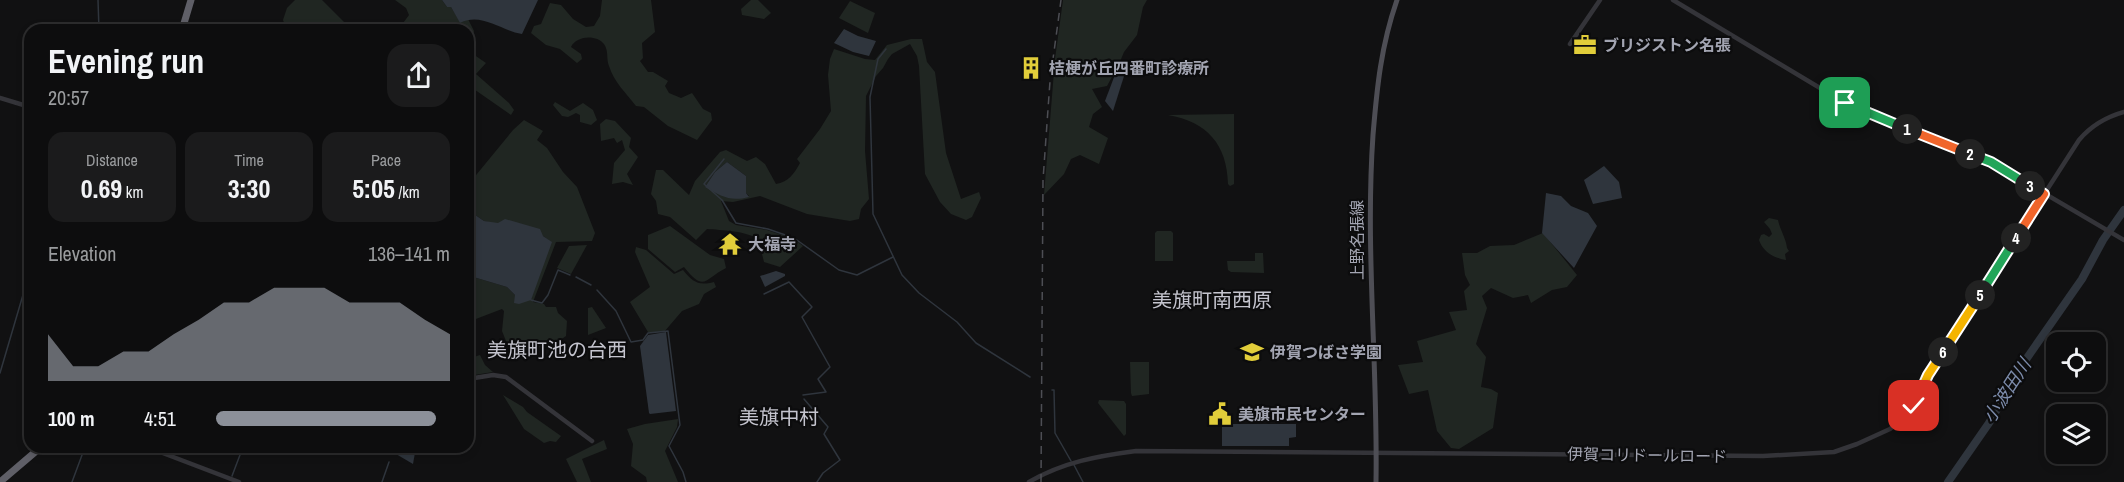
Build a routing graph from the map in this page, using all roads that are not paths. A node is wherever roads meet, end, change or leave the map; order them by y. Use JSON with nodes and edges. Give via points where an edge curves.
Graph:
{"nodes":[{"id":1,"x":191,"y":0,"type":"edge"},
{"id":2,"x":1396,"y":0,"type":"edge"},
{"id":3,"x":1600,"y":0,"type":"edge"},
{"id":4,"x":1673,"y":0,"type":"edge"},
{"id":5,"x":184,"y":24,"type":"edge"},
{"id":6,"x":1570,"y":44,"type":"dead end"},
{"id":7,"x":0,"y":98,"type":"edge"},
{"id":8,"x":24,"y":105,"type":"edge"},
{"id":9,"x":2124,"y":112,"type":"edge"},
{"id":10,"x":2044,"y":194,"type":"junction"},
{"id":11,"x":2124,"y":240,"type":"edge"},
{"id":12,"x":474,"y":378,"type":"edge"},
{"id":13,"x":592,"y":441,"type":"dead end"},
{"id":14,"x":1377,"y":452,"type":"junction"},
{"id":15,"x":34,"y":453,"type":"edge"},
{"id":16,"x":163,"y":453,"type":"edge"},
{"id":17,"x":2,"y":480,"type":"edge"},
{"id":18,"x":239,"y":482,"type":"edge"},
{"id":19,"x":1029,"y":482,"type":"edge"},
{"id":20,"x":1376,"y":482,"type":"edge"}],
"edges":[{"from":1,"to":5,"type":"highway"},
{"from":2,"to":14,"type":"main road","name":"上野名張線","via":[[1381,59],[1371,166]]},
{"from":3,"to":6,"type":"street"},
{"from":4,"to":10,"type":"street","via":[[1845,103],[1991,162]]},
{"from":7,"to":8,"type":"street"},
{"from":9,"to":10,"type":"street","name":"伊賀コリドールロード","via":[[2110,115],[2085,133]]},
{"from":10,"to":11,"type":"street"},
{"from":10,"to":14,"type":"street","name":"伊賀コリドールロード","via":[[1928,375],[1908,414],[1890,429],[1844,450],[1763,456]]},
{"from":12,"to":13,"type":"street","via":[[506,377]]},
{"from":14,"to":19,"type":"street","name":"伊賀コリドールロード","via":[[1136,451],[1073,462]]},
{"from":14,"to":20,"type":"main road","name":"上野名張線"},
{"from":15,"to":17,"type":"highway"},
{"from":16,"to":18,"type":"street"}]}
